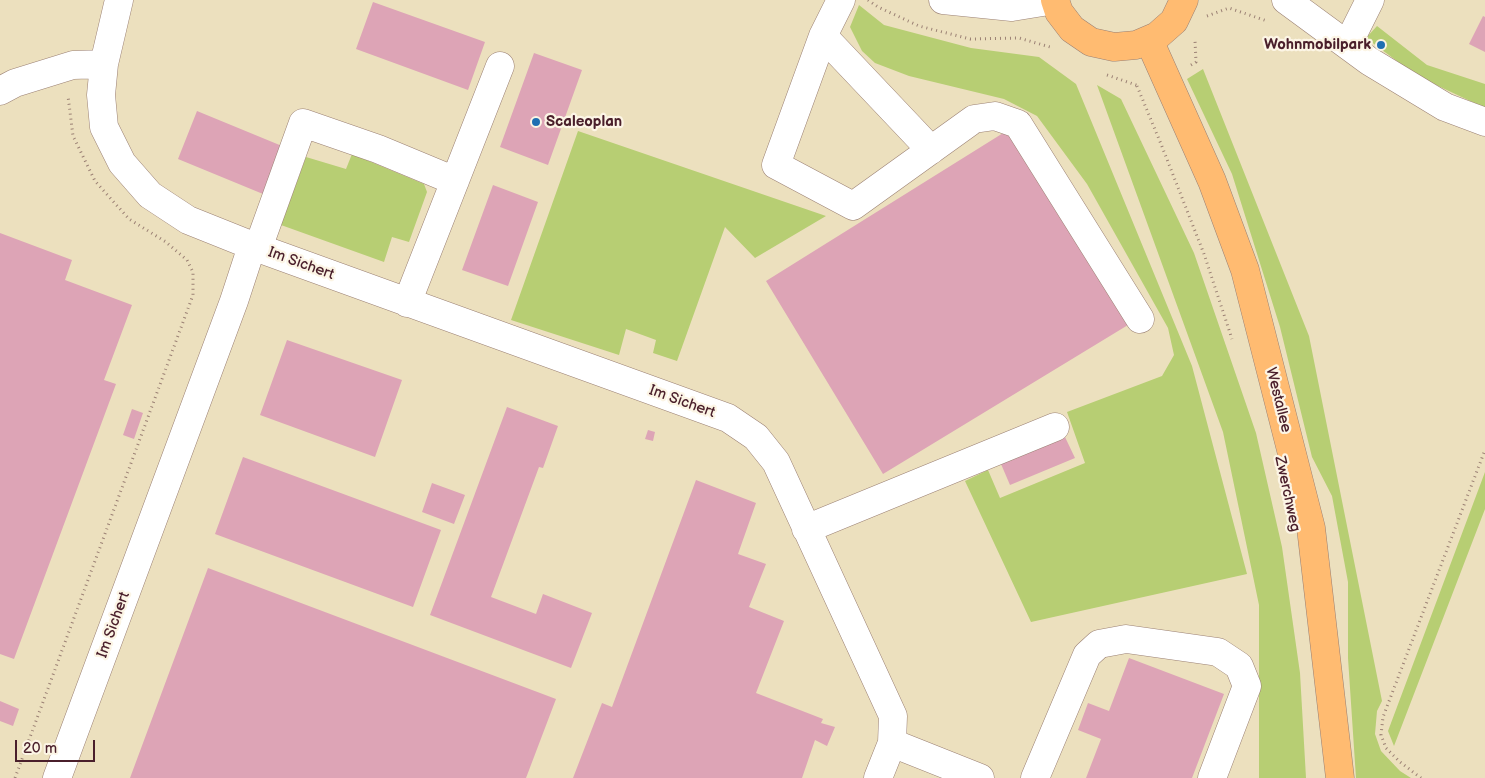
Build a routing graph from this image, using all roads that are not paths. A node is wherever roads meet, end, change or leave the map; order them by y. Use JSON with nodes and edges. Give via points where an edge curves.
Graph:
{"nodes":[{"id":1,"x":119,"y":0,"type":"edge"},
{"id":2,"x":841,"y":0,"type":"edge"},
{"id":3,"x":943,"y":0,"type":"edge"},
{"id":4,"x":1055,"y":0,"type":"edge"},
{"id":5,"x":1286,"y":0,"type":"edge"},
{"id":6,"x":1370,"y":0,"type":"edge"},
{"id":7,"x":1194,"y":9,"type":"edge"},
{"id":8,"x":823,"y":36,"type":"junction"},
{"id":9,"x":1149,"y":40,"type":"junction"},
{"id":10,"x":1348,"y":44,"type":"junction"},
{"id":11,"x":104,"y":64,"type":"junction"},
{"id":12,"x":500,"y":66,"type":"dead end"},
{"id":13,"x":0,"y":91,"type":"edge"},
{"id":14,"x":1485,"y":122,"type":"edge"},
{"id":15,"x":931,"y":150,"type":"junction"},
{"id":16,"x":455,"y":181,"type":"junction"},
{"id":17,"x":255,"y":247,"type":"junction"},
{"id":18,"x":407,"y":303,"type":"junction"},
{"id":19,"x":1140,"y":319,"type":"dead end"},
{"id":20,"x":1055,"y":427,"type":"dead end"},
{"id":21,"x":806,"y":529,"type":"junction"},
{"id":22,"x":892,"y":742,"type":"junction"},
{"id":23,"x":57,"y":778,"type":"edge"},
{"id":24,"x":878,"y":778,"type":"edge"},
{"id":25,"x":980,"y":778,"type":"edge"},
{"id":26,"x":1035,"y":778,"type":"edge"},
{"id":27,"x":1212,"y":778,"type":"edge"},
{"id":28,"x":1340,"y":778,"type":"edge"}],
"edges":[{"from":1,"to":11,"type":"street","name":"Im Sichert"},
{"from":2,"to":8,"type":"street"},
{"from":3,"to":4,"type":"street","via":[[1012,7]]},
{"from":4,"to":9,"type":"main road","via":[[1059,12],[1072,29],[1091,42],[1114,47]]},
{"from":5,"to":10,"type":"street"},
{"from":6,"to":10,"type":"street"},
{"from":7,"to":9,"type":"main road"},
{"from":8,"to":15,"type":"street"},
{"from":8,"to":15,"type":"street","via":[[776,165],[853,206]]},
{"from":9,"to":28,"type":"main road","name":"Westallee","via":[[1212,181],[1245,270],[1311,528]]},
{"from":10,"to":14,"type":"street","via":[[1369,61],[1445,107]]},
{"from":11,"to":13,"type":"street","via":[[73,65],[15,83]]},
{"from":11,"to":17,"type":"street","name":"Im Sichert","via":[[101,95],[104,127],[122,163],[150,195],[188,220]]},
{"from":12,"to":16,"type":"street"},
{"from":15,"to":19,"type":"street","via":[[974,119],[996,116],[1018,124]]},
{"from":16,"to":17,"type":"street","via":[[304,123]]},
{"from":16,"to":18,"type":"street"},
{"from":17,"to":18,"type":"street","name":"Im Sichert"},
{"from":17,"to":23,"type":"street","name":"Im Sichert"},
{"from":18,"to":21,"type":"street","name":"Im Sichert","via":[[728,418],[756,437],[776,462]]},
{"from":20,"to":21,"type":"street"},
{"from":21,"to":22,"type":"street","name":"Im Sichert","via":[[893,716]]},
{"from":22,"to":24,"type":"street","name":"Im Sichert"},
{"from":22,"to":25,"type":"street"},
{"from":26,"to":27,"type":"street","via":[[1087,655],[1099,644],[1126,639],[1218,652],[1239,666],[1247,686]]}]}
